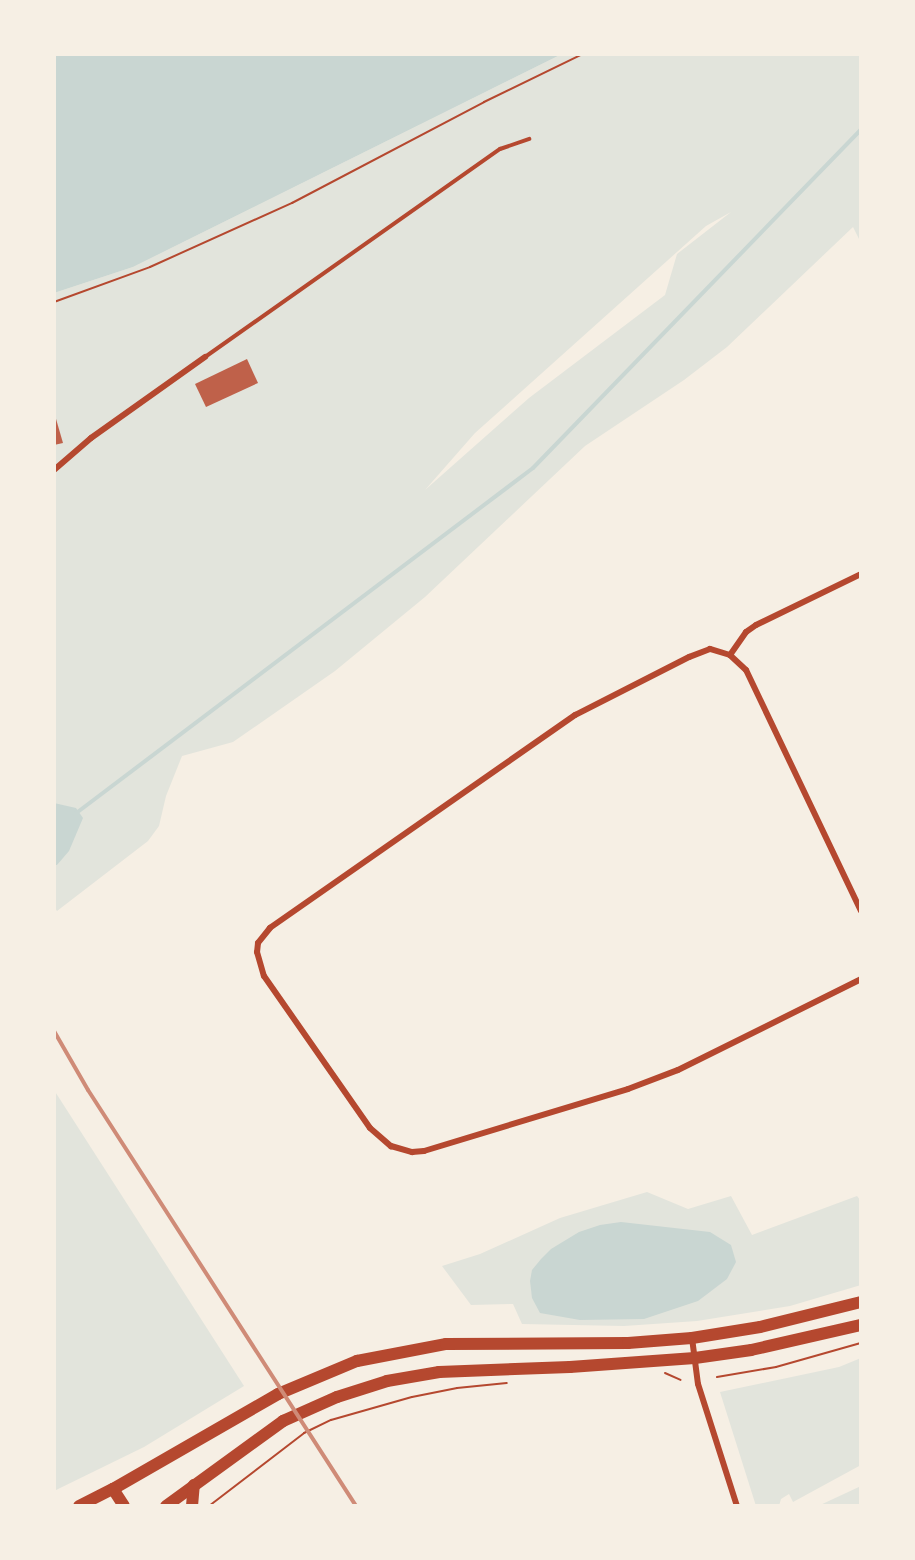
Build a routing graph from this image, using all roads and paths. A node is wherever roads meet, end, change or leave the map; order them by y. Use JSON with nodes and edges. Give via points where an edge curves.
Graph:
{"nodes":[{"id":1,"x":583,"y":54,"type":"edge"},
{"id":2,"x":529,"y":139,"type":"dead end"},
{"id":3,"x":54,"y":302,"type":"edge"},
{"id":4,"x":205,"y":357,"type":"joint"},
{"id":5,"x":55,"y":467,"type":"edge"},
{"id":6,"x":861,"y":574,"type":"edge"},
{"id":7,"x":730,"y":656,"type":"junction"},
{"id":8,"x":861,"y":911,"type":"edge"},
{"id":9,"x":861,"y":979,"type":"edge"},
{"id":10,"x":861,"y":1302,"type":"edge"},
{"id":11,"x":861,"y":1324,"type":"edge"},
{"id":12,"x":692,"y":1338,"type":"junction"},
{"id":13,"x":861,"y":1343,"type":"edge"},
{"id":14,"x":695,"y":1358,"type":"junction"},
{"id":15,"x":657,"y":1372,"type":"dead end"},
{"id":16,"x":717,"y":1377,"type":"dead end"},
{"id":17,"x":681,"y":1380,"type":"dead end"},
{"id":18,"x":511,"y":1383,"type":"dead end"},
{"id":19,"x":194,"y":1485,"type":"junction"},
{"id":20,"x":113,"y":1489,"type":"junction"},
{"id":21,"x":92,"y":1503,"type":"edge"},
{"id":22,"x":124,"y":1506,"type":"edge"},
{"id":23,"x":166,"y":1506,"type":"edge"},
{"id":24,"x":192,"y":1506,"type":"edge"},
{"id":25,"x":209,"y":1506,"type":"edge"},
{"id":26,"x":737,"y":1506,"type":"edge"}],
"edges":[{"from":1,"to":3,"type":"path","via":[[292,203],[150,267]]},
{"from":2,"to":4,"type":"lane","via":[[501,150]]},
{"from":4,"to":5,"type":"street"},
{"from":6,"to":7,"type":"street","via":[[756,625],[746,632]]},
{"from":7,"to":8,"type":"street","via":[[746,670]]},
{"from":7,"to":9,"type":"street","via":[[710,650],[700,652],[575,715],[270,928],[258,943],[264,976],[370,1128],[391,1146],[412,1152],[628,1089],[678,1070]]},
{"from":10,"to":12,"type":"main road"},
{"from":11,"to":14,"type":"main road","via":[[780,1344]]},
{"from":12,"to":14,"type":"street"},
{"from":12,"to":20,"type":"main road","via":[[446,1344],[357,1361],[288,1389]]},
{"from":13,"to":16,"type":"path","via":[[776,1367]]},
{"from":14,"to":19,"type":"main road","via":[[439,1372],[387,1381],[337,1397],[283,1421]]},
{"from":14,"to":26,"type":"street","via":[[698,1384]]},
{"from":15,"to":17,"type":"path"},
{"from":18,"to":25,"type":"path","via":[[457,1388],[379,1404],[331,1420],[304,1432]]},
{"from":19,"to":23,"type":"main road"},
{"from":19,"to":24,"type":"main road"},
{"from":20,"to":21,"type":"main road"},
{"from":20,"to":22,"type":"main road"}]}
